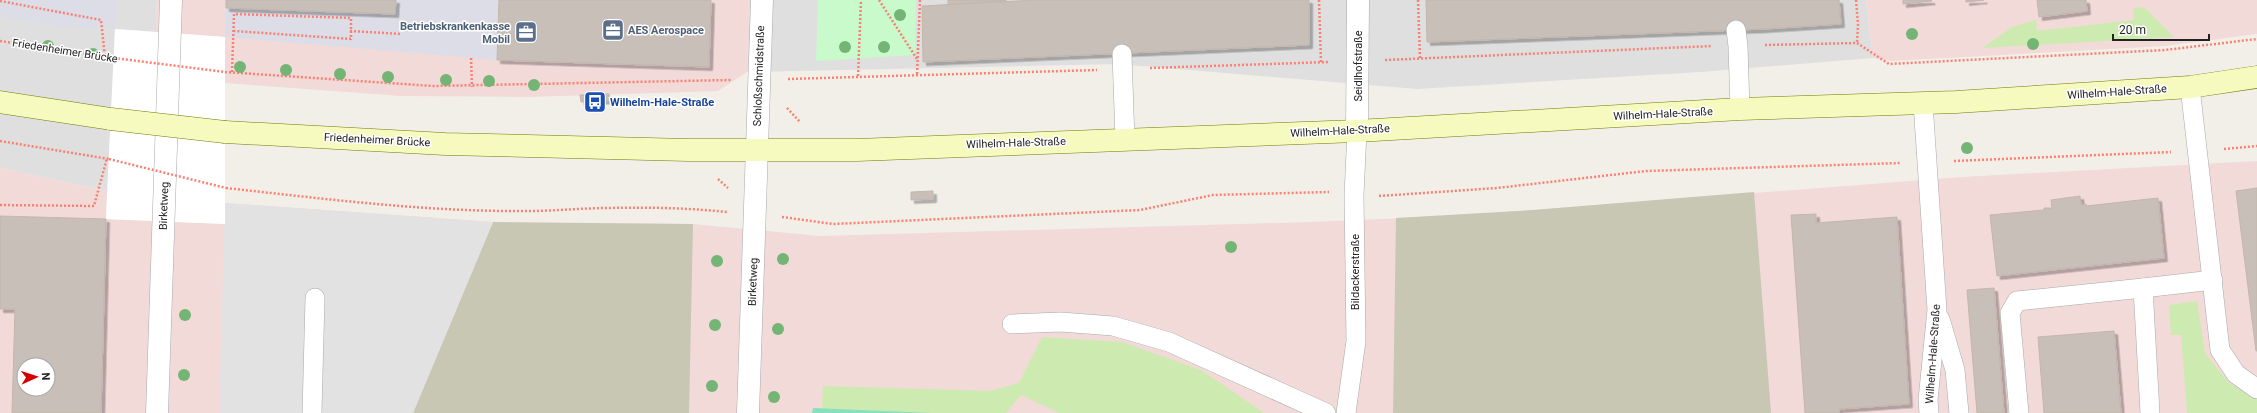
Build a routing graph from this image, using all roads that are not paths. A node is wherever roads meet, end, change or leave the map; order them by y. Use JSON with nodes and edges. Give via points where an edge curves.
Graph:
{"nodes":[{"id":1,"x":171,"y":0,"type":"edge"},
{"id":2,"x":762,"y":0,"type":"edge"},
{"id":3,"x":1358,"y":0,"type":"edge"},
{"id":4,"x":1737,"y":38,"type":"road end"},
{"id":5,"x":1123,"y":61,"type":"road end"},
{"id":6,"x":2257,"y":77,"type":"edge"},
{"id":7,"x":2190,"y":87,"type":"junction"},
{"id":8,"x":2257,"y":92,"type":"edge"},
{"id":9,"x":0,"y":102,"type":"edge"},
{"id":10,"x":1923,"y":103,"type":"junction"},
{"id":11,"x":1740,"y":109,"type":"junction"},
{"id":12,"x":1357,"y":131,"type":"junction"},
{"id":13,"x":1125,"y":140,"type":"junction"},
{"id":14,"x":756,"y":151,"type":"junction"},
{"id":15,"x":2213,"y":280,"type":"junction"},
{"id":16,"x":2143,"y":288,"type":"junction"},
{"id":17,"x":315,"y":298,"type":"dead end"},
{"id":18,"x":1937,"y":310,"type":"junction"},
{"id":19,"x":1012,"y":324,"type":"dead end"},
{"id":20,"x":2257,"y":389,"type":"edge"},
{"id":21,"x":157,"y":413,"type":"edge"},
{"id":22,"x":312,"y":413,"type":"edge"},
{"id":23,"x":748,"y":413,"type":"edge"},
{"id":24,"x":1326,"y":413,"type":"edge"},
{"id":25,"x":1346,"y":413,"type":"edge"},
{"id":26,"x":1930,"y":413,"type":"edge"},
{"id":27,"x":1959,"y":413,"type":"edge"},
{"id":28,"x":2019,"y":413,"type":"edge"},
{"id":29,"x":2150,"y":413,"type":"edge"}],
"edges":[{"from":1,"to":21,"type":"street","name":"Birketweg"},
{"from":2,"to":14,"type":"street","name":"Schloßschmidstraße"},
{"from":3,"to":12,"type":"street","name":"Seidlhofstraße"},
{"from":4,"to":11,"type":"lane"},
{"from":5,"to":13,"type":"lane"},
{"from":6,"to":7,"type":"main road","name":"Wilhelm-Hale-Straße"},
{"from":7,"to":8,"type":"main road","name":"Wilhelm-Hale-Straße"},
{"from":7,"to":10,"type":"main road","name":"Wilhelm-Hale-Straße"},
{"from":7,"to":15,"type":"lane"},
{"from":9,"to":14,"type":"main road","name":"Friedenheimer Brücke","bridge":true,"via":[[111,119],[225,132],[445,144]]},
{"from":10,"to":11,"type":"main road","name":"Wilhelm-Hale-Straße"},
{"from":10,"to":18,"type":"lane","name":"Wilhelm-Hale-Straße"},
{"from":11,"to":12,"type":"main road","name":"Wilhelm-Hale-Straße"},
{"from":12,"to":13,"type":"main road","name":"Wilhelm-Hale-Straße"},
{"from":12,"to":25,"type":"lane","name":"Bildackerstraße","via":[[1354,195],[1356,341]]},
{"from":13,"to":14,"type":"main road","name":"Wilhelm-Hale-Straße"},
{"from":14,"to":23,"type":"street","name":"Birketweg"},
{"from":15,"to":16,"type":"lane"},
{"from":15,"to":20,"type":"lane","via":[[2220,350],[2236,374]]},
{"from":16,"to":28,"type":"lane","via":[[2017,301],[2010,313]]},
{"from":16,"to":29,"type":"lane"},
{"from":17,"to":22,"type":"lane"},
{"from":18,"to":26,"type":"lane","name":"Wilhelm-Hale-Straße","via":[[1928,400]]},
{"from":18,"to":27,"type":"lane","via":[[1955,370]]},
{"from":19,"to":24,"type":"lane","via":[[1061,322],[1113,326],[1169,342]]}]}
